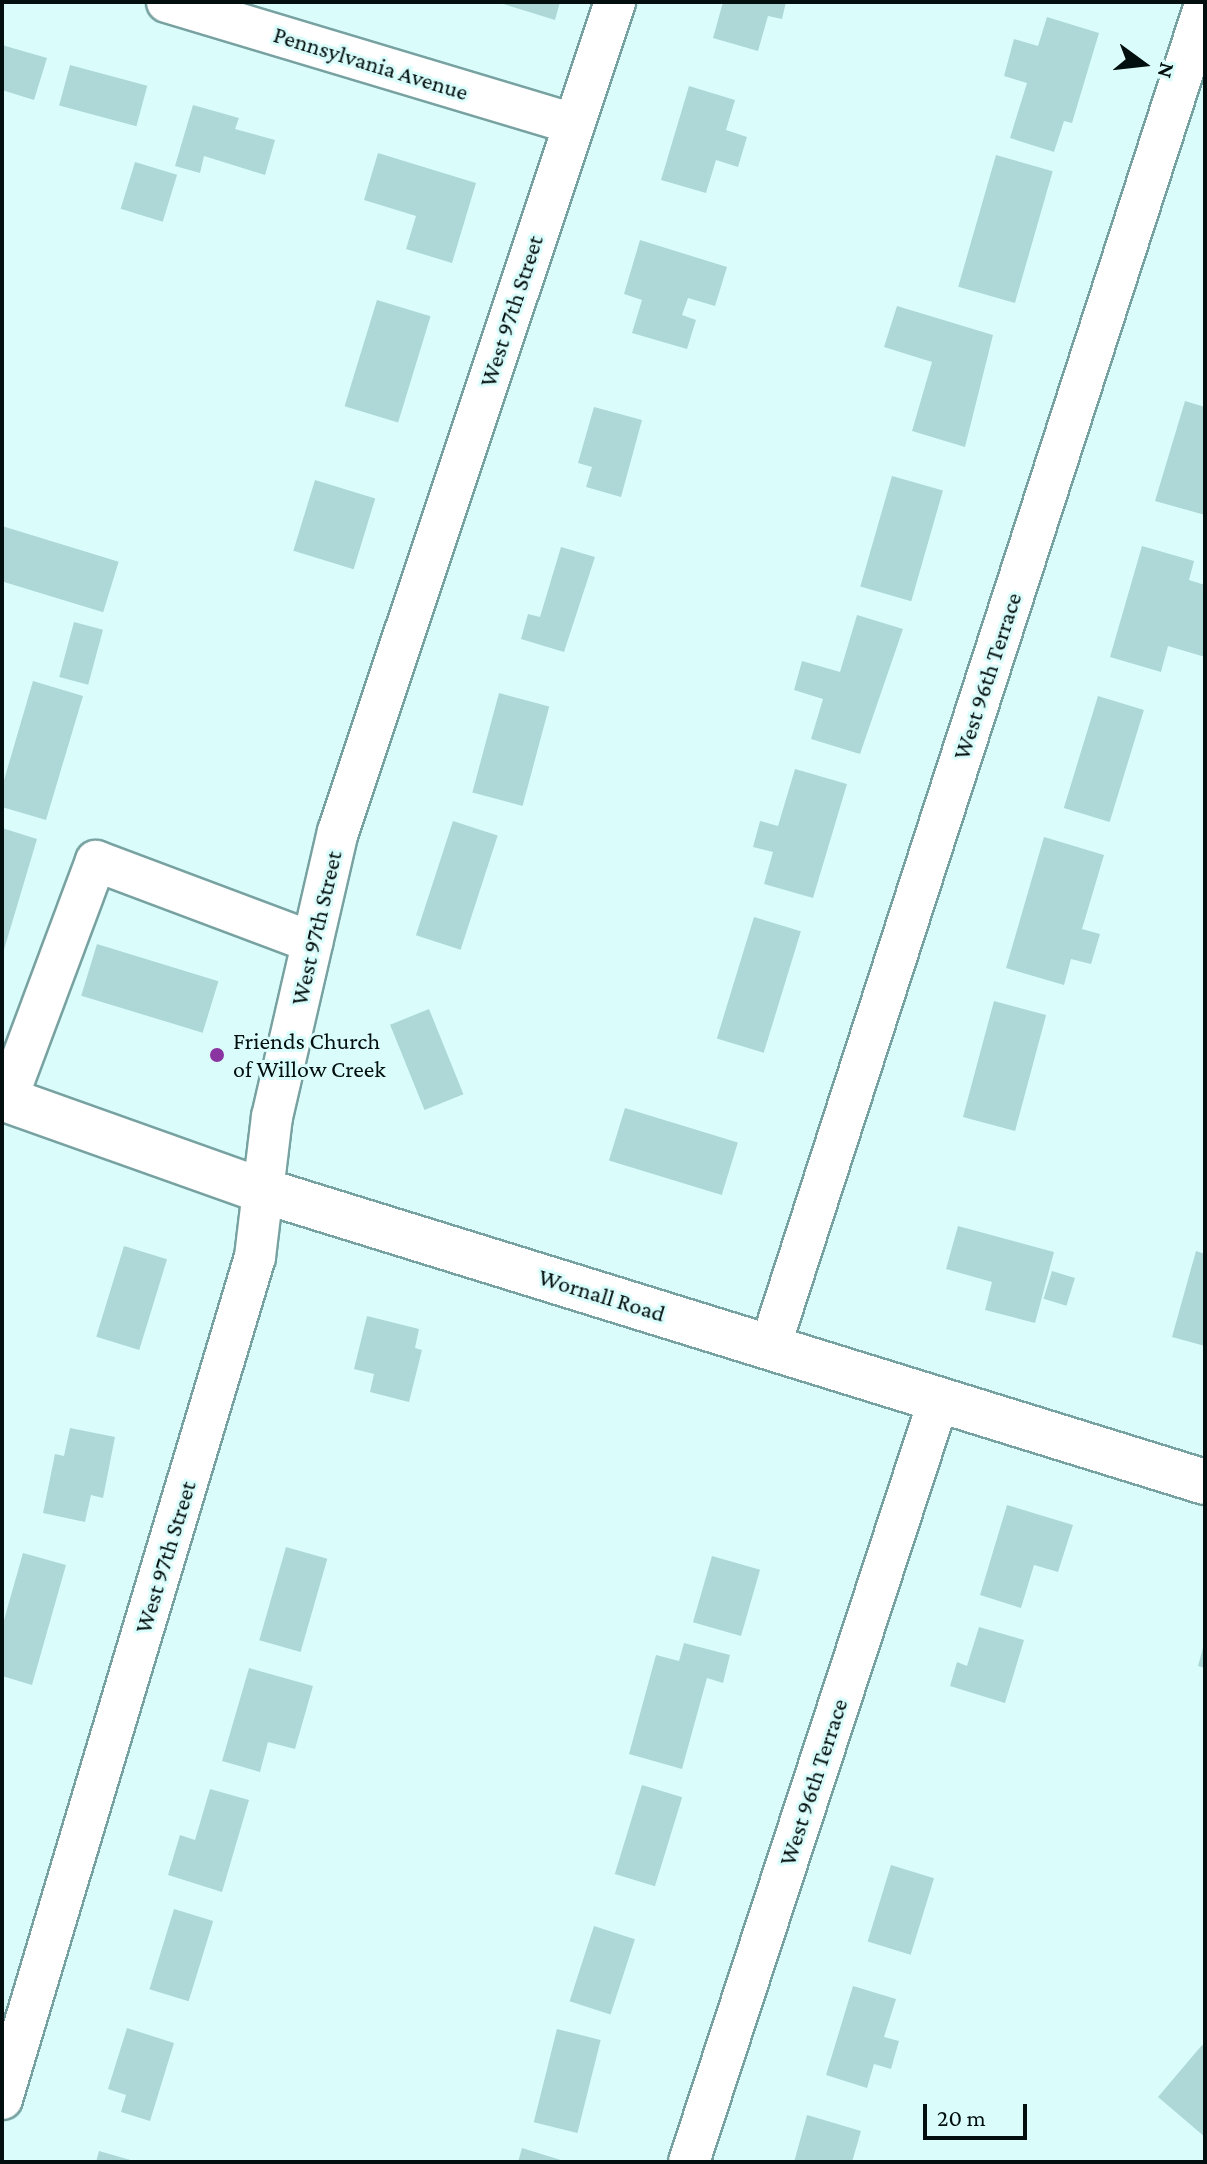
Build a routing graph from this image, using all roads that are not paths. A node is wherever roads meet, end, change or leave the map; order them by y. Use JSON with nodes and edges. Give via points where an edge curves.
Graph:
{"nodes":[{"id":1,"x":167,"y":2,"type":"edge"},
{"id":2,"x":615,"y":2,"type":"edge"},
{"id":3,"x":1205,"y":4,"type":"edge"},
{"id":4,"x":574,"y":124,"type":"junction"},
{"id":5,"x":312,"y":942,"type":"junction"},
{"id":6,"x":4,"y":1098,"type":"edge"},
{"id":7,"x":261,"y":1190,"type":"junction"},
{"id":8,"x":770,"y":1347,"type":"junction"},
{"id":9,"x":938,"y":1402,"type":"junction"},
{"id":10,"x":1205,"y":1482,"type":"edge"},
{"id":11,"x":2,"y":2099,"type":"edge"},
{"id":12,"x":689,"y":2162,"type":"edge"}],
"edges":[{"from":1,"to":4,"type":"street","name":"Pennsylvania Avenue"},
{"from":2,"to":4,"type":"street","name":"West 97th Street"},
{"from":3,"to":8,"type":"street","name":"West 96th Terrace"},
{"from":4,"to":5,"type":"street","name":"West 97th Street","via":[[338,832]]},
{"from":5,"to":6,"type":"street","via":[[96,861]]},
{"from":5,"to":7,"type":"street","name":"West 97th Street"},
{"from":6,"to":7,"type":"main road","name":"Wornall Road"},
{"from":7,"to":8,"type":"main road","name":"Wornall Road"},
{"from":7,"to":11,"type":"street","name":"West 97th Street","via":[[255,1257]]},
{"from":8,"to":9,"type":"main road","name":"Wornall Road"},
{"from":9,"to":10,"type":"main road","name":"Wornall Road"},
{"from":9,"to":12,"type":"street","name":"West 96th Terrace"}]}
